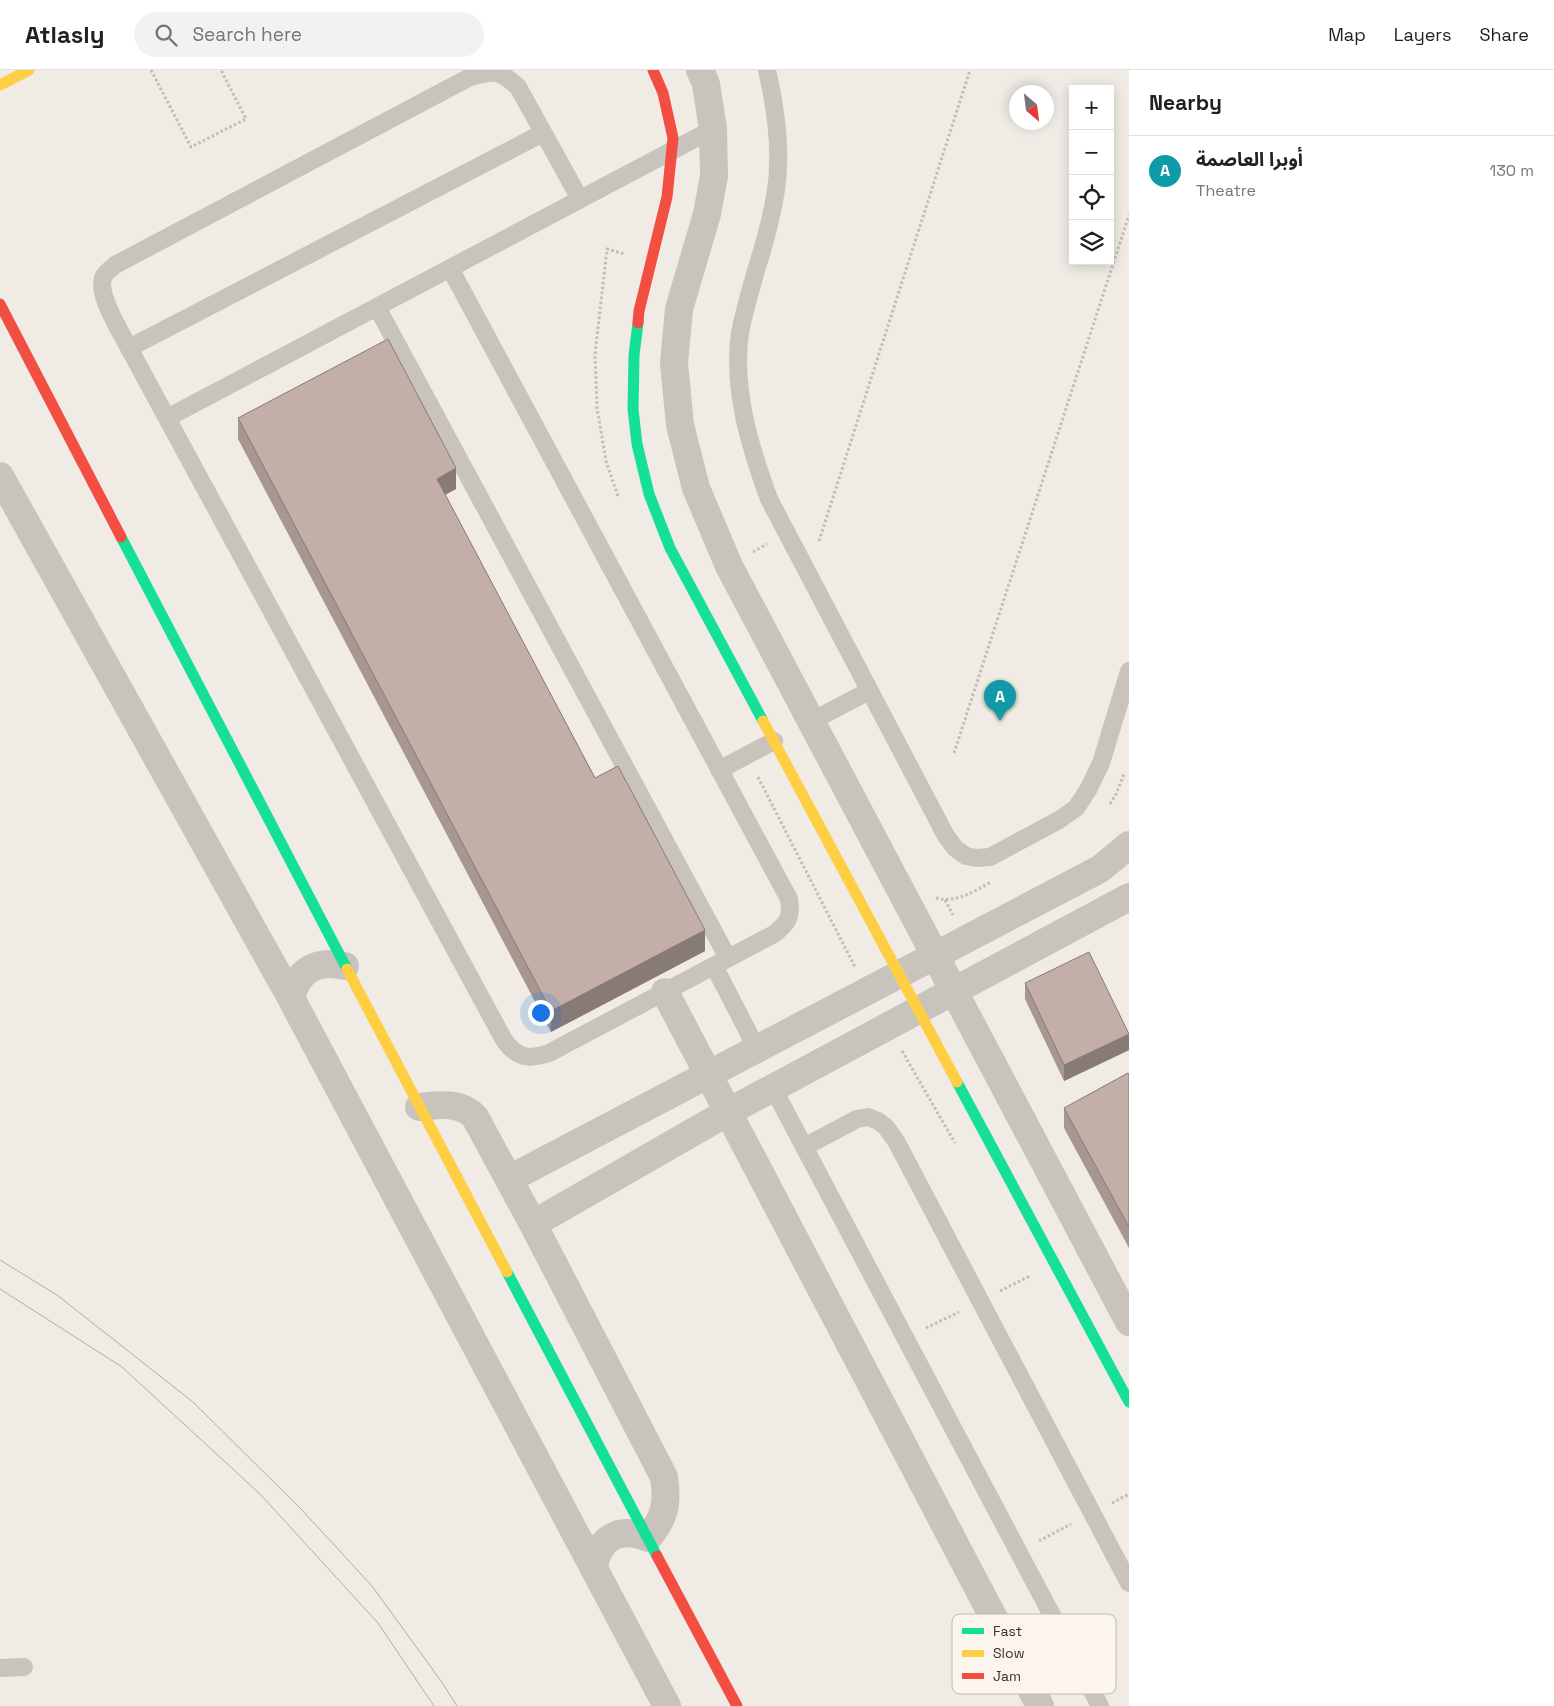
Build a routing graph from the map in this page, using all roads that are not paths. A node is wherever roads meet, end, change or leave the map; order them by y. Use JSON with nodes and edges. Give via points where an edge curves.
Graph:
{"nodes":[{"id":1,"x":29,"y":70,"type":"edge"},
{"id":2,"x":653,"y":70,"type":"edge"},
{"id":3,"x":700,"y":70,"type":"edge"},
{"id":4,"x":767,"y":70,"type":"edge"},
{"id":5,"x":0,"y":85,"type":"edge"},
{"id":6,"x":713,"y":129,"type":"junction"},
{"id":7,"x":543,"y":133,"type":"junction"},
{"id":8,"x":672,"y":151,"type":"junction"},
{"id":9,"x":580,"y":199,"type":"junction"},
{"id":10,"x":450,"y":268,"type":"junction"},
{"id":11,"x":0,"y":304,"type":"edge"},
{"id":12,"x":377,"y":307,"type":"junction"},
{"id":13,"x":129,"y":348,"type":"junction"},
{"id":14,"x":168,"y":418,"type":"junction"},
{"id":15,"x":0,"y":476,"type":"edge"},
{"id":16,"x":1129,"y":671,"type":"edge"},
{"id":17,"x":870,"y":691,"type":"junction"},
{"id":18,"x":812,"y":721,"type":"junction"},
{"id":19,"x":774,"y":741,"type":"junction"},
{"id":20,"x":720,"y":770,"type":"junction"},
{"id":21,"x":1129,"y":845,"type":"edge"},
{"id":22,"x":1129,"y":897,"type":"edge"},
{"id":23,"x":935,"y":956,"type":"junction"},
{"id":24,"x":721,"y":962,"type":"junction"},
{"id":25,"x":345,"y":966,"type":"junction"},
{"id":26,"x":899,"y":975,"type":"junction"},
{"id":27,"x":954,"y":991,"type":"junction"},
{"id":28,"x":665,"y":992,"type":"junction"},
{"id":29,"x":291,"y":998,"type":"junction"},
{"id":30,"x":918,"y":1010,"type":"junction"},
{"id":31,"x":757,"y":1049,"type":"junction"},
{"id":32,"x":708,"y":1075,"type":"junction"},
{"id":33,"x":773,"y":1088,"type":"junction"},
{"id":34,"x":419,"y":1106,"type":"junction"},
{"id":35,"x":728,"y":1112,"type":"junction"},
{"id":36,"x":804,"y":1147,"type":"junction"},
{"id":37,"x":509,"y":1179,"type":"junction"},
{"id":38,"x":533,"y":1224,"type":"junction"},
{"id":39,"x":1129,"y":1322,"type":"edge"},
{"id":40,"x":1129,"y":1402,"type":"edge"},
{"id":41,"x":648,"y":1538,"type":"junction"},
{"id":42,"x":594,"y":1566,"type":"junction"},
{"id":43,"x":1129,"y":1582,"type":"edge"},
{"id":44,"x":992,"y":1614,"type":"edge"},
{"id":45,"x":1051,"y":1614,"type":"edge"},
{"id":46,"x":0,"y":1668,"type":"edge"},
{"id":47,"x":24,"y":1668,"type":"dead end"},
{"id":48,"x":1034,"y":1694,"type":"edge"},
{"id":49,"x":1094,"y":1694,"type":"edge"},
{"id":50,"x":667,"y":1706,"type":"edge"},
{"id":51,"x":737,"y":1706,"type":"edge"},
{"id":52,"x":1040,"y":1706,"type":"edge"},
{"id":53,"x":1100,"y":1706,"type":"edge"}],
"edges":[{"from":1,"to":5,"type":"street"},
{"from":2,"to":8,"type":"street","via":[[663,93]]},
{"from":3,"to":6,"type":"street","via":[[706,84]]},
{"from":4,"to":17,"type":"lane","via":[[776,108],[776,189],[740,334],[738,374],[744,419],[769,499]]},
{"from":6,"to":8,"type":"lane"},
{"from":6,"to":18,"type":"street","via":[[714,176],[707,214],[679,309],[674,363],[680,425],[696,488],[716,538]]},
{"from":7,"to":9,"type":"lane"},
{"from":7,"to":13,"type":"lane"},
{"from":7,"to":13,"type":"lane","via":[[518,87],[506,75],[490,72],[470,77],[115,265],[104,276],[102,289]]},
{"from":8,"to":9,"type":"lane"},
{"from":8,"to":19,"type":"street","via":[[667,196],[639,312],[634,355],[636,444],[649,494],[670,548]]},
{"from":9,"to":10,"type":"lane"},
{"from":10,"to":12,"type":"lane"},
{"from":10,"to":20,"type":"lane"},
{"from":11,"to":25,"type":"street"},
{"from":12,"to":14,"type":"lane"},
{"from":12,"to":24,"type":"lane"},
{"from":13,"to":14,"type":"lane"},
{"from":14,"to":28,"type":"lane","via":[[509,1047],[527,1057],[549,1053]]},
{"from":15,"to":29,"type":"street"},
{"from":16,"to":17,"type":"lane","via":[[1101,763],[1076,808],[990,857],[966,856],[946,836]]},
{"from":17,"to":18,"type":"lane"},
{"from":18,"to":23,"type":"street"},
{"from":19,"to":20,"type":"lane"},
{"from":19,"to":26,"type":"street"},
{"from":20,"to":24,"type":"lane","via":[[788,899],[790,909],[789,919],[774,934]]},
{"from":21,"to":23,"type":"street","via":[[1100,869]]},
{"from":22,"to":27,"type":"street"},
{"from":23,"to":26,"type":"street"},
{"from":23,"to":27,"type":"street"},
{"from":24,"to":28,"type":"lane"},
{"from":24,"to":31,"type":"lane"},
{"from":25,"to":29,"type":"street","via":[[333,963],[310,968],[294,986]]},
{"from":25,"to":34,"type":"street"},
{"from":26,"to":30,"type":"street"},
{"from":26,"to":31,"type":"street"},
{"from":27,"to":30,"type":"street"},
{"from":27,"to":39,"type":"street"},
{"from":28,"to":32,"type":"street"},
{"from":29,"to":42,"type":"street"},
{"from":30,"to":33,"type":"street"},
{"from":30,"to":40,"type":"street"},
{"from":31,"to":32,"type":"street"},
{"from":32,"to":35,"type":"street"},
{"from":32,"to":37,"type":"street"},
{"from":33,"to":35,"type":"street"},
{"from":33,"to":36,"type":"lane"},
{"from":34,"to":37,"type":"street","via":[[453,1105],[471,1112]]},
{"from":34,"to":41,"type":"street"},
{"from":35,"to":38,"type":"street"},
{"from":35,"to":44,"type":"street"},
{"from":36,"to":43,"type":"lane","via":[[857,1119],[868,1117],[886,1127]]},
{"from":36,"to":45,"type":"lane"},
{"from":37,"to":38,"type":"street"},
{"from":38,"to":41,"type":"street","via":[[664,1477],[665,1510]]},
{"from":41,"to":42,"type":"street","via":[[628,1532],[608,1539],[598,1552]]},
{"from":41,"to":51,"type":"street"},
{"from":42,"to":50,"type":"street"},
{"from":46,"to":47,"type":"lane"},
{"from":48,"to":52,"type":"street"},
{"from":49,"to":53,"type":"lane"}]}
